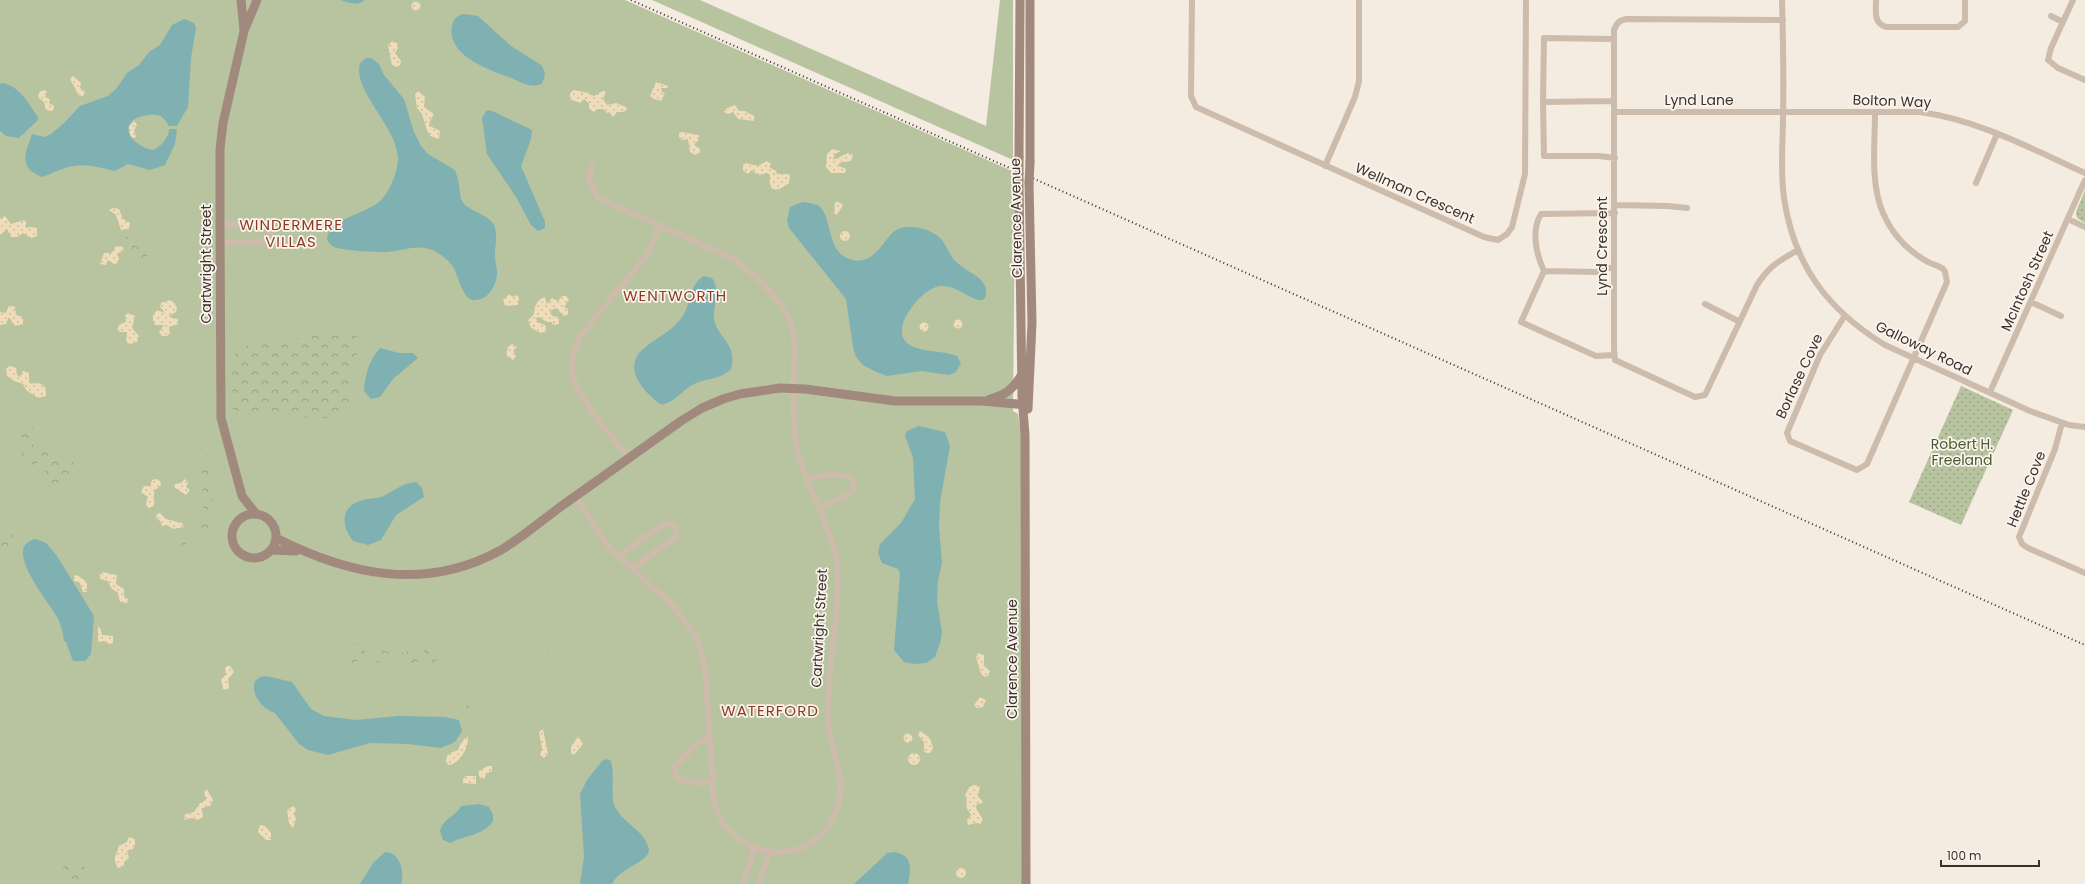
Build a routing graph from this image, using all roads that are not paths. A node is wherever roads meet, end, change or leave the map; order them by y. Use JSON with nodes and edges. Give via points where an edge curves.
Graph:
{"nodes":[{"id":1,"x":241,"y":0,"type":"edge"},
{"id":2,"x":257,"y":0,"type":"edge"},
{"id":3,"x":1020,"y":0,"type":"edge"},
{"id":4,"x":1030,"y":0,"type":"edge"},
{"id":5,"x":1192,"y":0,"type":"edge"},
{"id":6,"x":1360,"y":0,"type":"edge"},
{"id":7,"x":1526,"y":0,"type":"edge"},
{"id":8,"x":1782,"y":0,"type":"edge"},
{"id":9,"x":1876,"y":0,"type":"edge"},
{"id":10,"x":1965,"y":0,"type":"edge"},
{"id":11,"x":2073,"y":0,"type":"edge"},
{"id":12,"x":2051,"y":16,"type":"dead end"},
{"id":13,"x":1783,"y":20,"type":"junction"},
{"id":14,"x":2063,"y":22,"type":"junction"},
{"id":15,"x":244,"y":31,"type":"junction"},
{"id":16,"x":1614,"y":39,"type":"junction"},
{"id":17,"x":2085,"y":80,"type":"edge"},
{"id":18,"x":1614,"y":101,"type":"junction"},
{"id":19,"x":1543,"y":102,"type":"junction"},
{"id":20,"x":1614,"y":112,"type":"junction"},
{"id":21,"x":1783,"y":112,"type":"junction"},
{"id":22,"x":1875,"y":113,"type":"junction"},
{"id":23,"x":1997,"y":134,"type":"junction"},
{"id":24,"x":1615,"y":158,"type":"junction"},
{"id":25,"x":592,"y":164,"type":"dead end"},
{"id":26,"x":1325,"y":166,"type":"junction"},
{"id":27,"x":2085,"y":173,"type":"edge"},
{"id":28,"x":2085,"y":180,"type":"edge"},
{"id":29,"x":1976,"y":183,"type":"dead end"},
{"id":30,"x":1615,"y":205,"type":"junction"},
{"id":31,"x":1686,"y":208,"type":"dead end"},
{"id":32,"x":1615,"y":213,"type":"junction"},
{"id":33,"x":2068,"y":219,"type":"junction"},
{"id":34,"x":220,"y":224,"type":"junction"},
{"id":35,"x":660,"y":226,"type":"junction"},
{"id":36,"x":2085,"y":227,"type":"edge"},
{"id":37,"x":220,"y":242,"type":"junction"},
{"id":38,"x":1798,"y":250,"type":"junction"},
{"id":39,"x":1614,"y":268,"type":"junction"},
{"id":40,"x":1544,"y":271,"type":"junction"},
{"id":41,"x":2031,"y":302,"type":"junction"},
{"id":42,"x":1705,"y":304,"type":"dead end"},
{"id":43,"x":2060,"y":316,"type":"dead end"},
{"id":44,"x":1844,"y":317,"type":"junction"},
{"id":45,"x":1738,"y":321,"type":"junction"},
{"id":46,"x":1614,"y":355,"type":"junction"},
{"id":47,"x":1913,"y":358,"type":"junction"},
{"id":48,"x":1022,"y":374,"type":"junction"},
{"id":49,"x":794,"y":388,"type":"junction"},
{"id":50,"x":1990,"y":392,"type":"junction"},
{"id":51,"x":978,"y":401,"type":"junction"},
{"id":52,"x":1025,"y":401,"type":"junction"},
{"id":53,"x":2062,"y":423,"type":"junction"},
{"id":54,"x":2085,"y":427,"type":"edge"},
{"id":55,"x":629,"y":458,"type":"junction"},
{"id":56,"x":808,"y":478,"type":"junction"},
{"id":57,"x":242,"y":496,"type":"junction"},
{"id":58,"x":575,"y":497,"type":"junction"},
{"id":59,"x":819,"y":508,"type":"junction"},
{"id":60,"x":256,"y":514,"type":"junction"},
{"id":61,"x":243,"y":518,"type":"junction"},
{"id":62,"x":276,"y":538,"type":"junction"},
{"id":63,"x":271,"y":550,"type":"junction"},
{"id":64,"x":304,"y":551,"type":"junction"},
{"id":65,"x":619,"y":556,"type":"junction"},
{"id":66,"x":632,"y":569,"type":"junction"},
{"id":67,"x":2085,"y":573,"type":"edge"},
{"id":68,"x":709,"y":738,"type":"junction"},
{"id":69,"x":712,"y":782,"type":"junction"},
{"id":70,"x":754,"y":849,"type":"junction"},
{"id":71,"x":769,"y":852,"type":"junction"},
{"id":72,"x":743,"y":884,"type":"edge"},
{"id":73,"x":759,"y":884,"type":"edge"},
{"id":74,"x":1026,"y":884,"type":"edge"}],
"edges":[{"from":1,"to":15,"type":"street","name":"Cartwright Street"},
{"from":2,"to":15,"type":"street","name":"Cartwright Street"},
{"from":3,"to":48,"type":"street","name":"Clarence Avenue","bridge":true},
{"from":4,"to":52,"type":"street","name":"Clarence Avenue","bridge":true,"via":[[1032,323]]},
{"from":5,"to":26,"type":"street","name":"Wellman Crescent","via":[[1191,96],[1196,107]]},
{"from":6,"to":26,"type":"street","via":[[1359,81],[1355,97]]},
{"from":7,"to":26,"type":"street","name":"Wellman Crescent","via":[[1525,174],[1515,217],[1508,234],[1498,240],[1484,237]]},
{"from":8,"to":13,"type":"street","name":"Galloway Road"},
{"from":9,"to":10,"type":"street","via":[[1877,20],[1887,27],[1958,27],[1965,21]]},
{"from":11,"to":14,"type":"street"},
{"from":12,"to":14,"type":"street"},
{"from":13,"to":16,"type":"street","name":"Lynd Crescent","via":[[1627,19],[1616,25]]},
{"from":13,"to":21,"type":"street","name":"Galloway Road"},
{"from":14,"to":17,"type":"street","via":[[2048,60],[2058,68]]},
{"from":15,"to":34,"type":"street","name":"Cartwright Street","via":[[223,124],[220,149]]},
{"from":16,"to":18,"type":"street","name":"Lynd Crescent"},
{"from":16,"to":19,"type":"street","via":[[1544,38]]},
{"from":18,"to":19,"type":"street"},
{"from":18,"to":20,"type":"street","name":"Lynd Crescent"},
{"from":19,"to":24,"type":"street","via":[[1544,156]]},
{"from":20,"to":21,"type":"street","name":"Lynd Lane"},
{"from":20,"to":24,"type":"street","name":"Lynd Crescent"},
{"from":21,"to":22,"type":"street","name":"Bolton Way"},
{"from":21,"to":38,"type":"street","name":"Galloway Road","via":[[1784,197]]},
{"from":22,"to":23,"type":"street","name":"Bolton Way","via":[[1920,112],[1943,115]]},
{"from":22,"to":47,"type":"street","via":[[1876,180],[1883,213],[1892,230],[1905,245],[1929,263],[1945,271],[1947,282]]},
{"from":23,"to":27,"type":"street","name":"Bolton Way"},
{"from":23,"to":29,"type":"street"},
{"from":24,"to":30,"type":"street","name":"Lynd Crescent"},
{"from":25,"to":35,"type":"street","name":"Cartwright Street","via":[[589,180],[598,198]]},
{"from":28,"to":33,"type":"street","name":"McIntosh Street"},
{"from":30,"to":31,"type":"street"},
{"from":30,"to":32,"type":"street","name":"Lynd Crescent"},
{"from":32,"to":39,"type":"street","name":"Lynd Crescent"},
{"from":32,"to":40,"type":"street","via":[[1541,214],[1536,222],[1536,241]]},
{"from":33,"to":36,"type":"street"},
{"from":33,"to":41,"type":"street","name":"McIntosh Street"},
{"from":34,"to":37,"type":"street","name":"Cartwright Street"},
{"from":34,"to":37,"type":"street","via":[[261,224],[268,227],[271,233],[268,240],[262,242]]},
{"from":35,"to":49,"type":"street","name":"Cartwright Street","via":[[734,259],[753,274],[782,308],[792,328]]},
{"from":35,"to":55,"type":"street","via":[[647,254],[581,335],[573,354],[572,374],[577,388],[595,416]]},
{"from":37,"to":57,"type":"street","name":"Cartwright Street","via":[[221,418]]},
{"from":38,"to":44,"type":"street","name":"Galloway Road","via":[[1818,286]]},
{"from":38,"to":45,"type":"street","via":[[1778,261],[1764,275]]},
{"from":39,"to":40,"type":"street","via":[[1603,268],[1597,272]]},
{"from":39,"to":46,"type":"street","name":"Lynd Crescent"},
{"from":40,"to":46,"type":"street","via":[[1521,322],[1596,356]]},
{"from":41,"to":43,"type":"street"},
{"from":41,"to":50,"type":"street","name":"McIntosh Street"},
{"from":42,"to":45,"type":"street"},
{"from":44,"to":47,"type":"street","name":"Galloway Road","via":[[1863,332]]},
{"from":44,"to":47,"type":"street","name":"Borlase Cove","via":[[1820,355],[1788,428],[1790,441],[1857,470],[1865,466]]},
{"from":45,"to":46,"type":"street","via":[[1708,390],[1700,397],[1621,364],[1615,360]]},
{"from":47,"to":50,"type":"street","name":"Galloway Road"},
{"from":48,"to":51,"type":"street","via":[[1007,394]]},
{"from":48,"to":52,"type":"street","name":"Clarence Avenue"},
{"from":49,"to":51,"type":"street","via":[[895,401]]},
{"from":49,"to":55,"type":"street","via":[[766,389],[740,394],[702,408]]},
{"from":49,"to":56,"type":"street","name":"Cartwright Street","via":[[796,445]]},
{"from":50,"to":53,"type":"street","name":"Galloway Road"},
{"from":51,"to":52,"type":"street"},
{"from":52,"to":74,"type":"street","name":"Clarence Avenue"},
{"from":53,"to":54,"type":"street","name":"Galloway Road"},
{"from":53,"to":67,"type":"street","name":"Hettle Cove","via":[[2055,449],[2019,537],[2022,544],[2028,548]]},
{"from":55,"to":58,"type":"street"},
{"from":56,"to":59,"type":"street","name":"Cartwright Street"},
{"from":56,"to":59,"type":"street","via":[[844,475],[850,477],[853,483],[854,488],[848,495]]},
{"from":57,"to":60,"type":"street","name":"Cartwright Street"},
{"from":57,"to":61,"type":"street","name":"Cartwright Street"},
{"from":58,"to":64,"type":"street","via":[[503,549],[482,559],[435,573],[396,575],[366,571]]},
{"from":58,"to":65,"type":"street","name":"Cartwright Street","via":[[609,547]]},
{"from":59,"to":71,"type":"street","name":"Cartwright Street","via":[[834,547],[838,572],[828,718],[840,779],[840,800],[831,822],[817,838],[799,847]]},
{"from":60,"to":61,"type":"street"},
{"from":60,"to":62,"type":"street","via":[[271,522]]},
{"from":61,"to":63,"type":"street","via":[[233,533],[238,550],[254,558]]},
{"from":62,"to":63,"type":"street"},
{"from":62,"to":64,"type":"street"},
{"from":63,"to":64,"type":"street"},
{"from":65,"to":66,"type":"street","name":"Cartwright Street"},
{"from":65,"to":66,"type":"street","via":[[664,524],[675,526],[674,538]]},
{"from":66,"to":68,"type":"street","name":"Cartwright Street","via":[[673,606],[696,636],[705,666]]},
{"from":68,"to":69,"type":"street","name":"Cartwright Street"},
{"from":68,"to":69,"type":"street","via":[[700,742],[674,770],[675,775],[682,781]]},
{"from":69,"to":70,"type":"street","name":"Cartwright Street","via":[[717,814],[724,826],[733,836]]},
{"from":70,"to":71,"type":"street","name":"Cartwright Street"},
{"from":70,"to":72,"type":"street"},
{"from":71,"to":73,"type":"street"}]}
